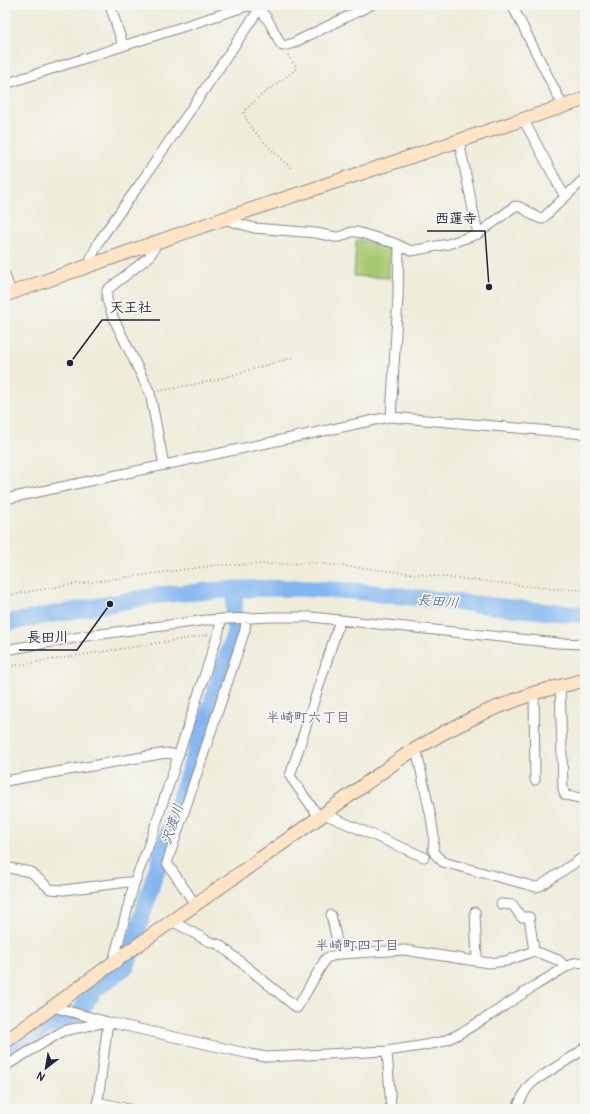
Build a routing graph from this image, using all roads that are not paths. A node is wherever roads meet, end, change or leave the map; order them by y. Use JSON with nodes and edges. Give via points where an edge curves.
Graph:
{"nodes":[{"id":1,"x":110,"y":5,"type":"edge"},
{"id":2,"x":371,"y":5,"type":"edge"},
{"id":3,"x":512,"y":5,"type":"edge"},
{"id":4,"x":583,"y":5,"type":"edge"},
{"id":5,"x":260,"y":7,"type":"edge"},
{"id":6,"x":585,"y":9,"type":"edge"},
{"id":7,"x":123,"y":45,"type":"junction"},
{"id":8,"x":5,"y":84,"type":"edge"},
{"id":9,"x":585,"y":99,"type":"edge"},
{"id":10,"x":563,"y":106,"type":"junction"},
{"id":11,"x":523,"y":119,"type":"junction"},
{"id":12,"x":459,"y":141,"type":"junction"},
{"id":13,"x":585,"y":178,"type":"edge"},
{"id":14,"x":565,"y":197,"type":"junction"},
{"id":15,"x":223,"y":219,"type":"junction"},
{"id":16,"x":478,"y":234,"type":"junction"},
{"id":17,"x":154,"y":243,"type":"junction"},
{"id":18,"x":399,"y":246,"type":"junction"},
{"id":19,"x":91,"y":265,"type":"junction"},
{"id":20,"x":5,"y":275,"type":"edge"},
{"id":21,"x":8,"y":294,"type":"edge"},
{"id":22,"x":391,"y":417,"type":"junction"},
{"id":23,"x":585,"y":434,"type":"edge"},
{"id":24,"x":164,"y":465,"type":"junction"},
{"id":25,"x":5,"y":499,"type":"edge"},
{"id":26,"x":246,"y":618,"type":"junction"},
{"id":27,"x":221,"y":619,"type":"junction"},
{"id":28,"x":340,"y":620,"type":"junction"},
{"id":29,"x":585,"y":644,"type":"edge"},
{"id":30,"x":5,"y":650,"type":"edge"},
{"id":31,"x":585,"y":680,"type":"edge"},
{"id":32,"x":560,"y":686,"type":"junction"},
{"id":33,"x":534,"y":693,"type":"junction"},
{"id":34,"x":416,"y":748,"type":"junction"},
{"id":35,"x":178,"y":755,"type":"junction"},
{"id":36,"x":536,"y":780,"type":"dead end"},
{"id":37,"x":5,"y":781,"type":"edge"},
{"id":38,"x":585,"y":799,"type":"edge"},
{"id":39,"x":322,"y":815,"type":"junction"},
{"id":40,"x":585,"y":856,"type":"edge"},
{"id":41,"x":424,"y":857,"type":"dead end"},
{"id":42,"x":5,"y":868,"type":"edge"},
{"id":43,"x":134,"y":884,"type":"junction"},
{"id":44,"x":195,"y":904,"type":"junction"},
{"id":45,"x":501,"y":904,"type":"dead end"},
{"id":46,"x":475,"y":912,"type":"dead end"},
{"id":47,"x":331,"y":915,"type":"dead end"},
{"id":48,"x":172,"y":921,"type":"junction"},
{"id":49,"x":534,"y":951,"type":"junction"},
{"id":50,"x":340,"y":954,"type":"junction"},
{"id":51,"x":477,"y":961,"type":"junction"},
{"id":52,"x":113,"y":962,"type":"junction"},
{"id":53,"x":585,"y":962,"type":"edge"},
{"id":54,"x":566,"y":967,"type":"junction"},
{"id":55,"x":53,"y":1007,"type":"junction"},
{"id":56,"x":108,"y":1022,"type":"junction"},
{"id":57,"x":5,"y":1042,"type":"edge"},
{"id":58,"x":585,"y":1047,"type":"edge"},
{"id":59,"x":387,"y":1051,"type":"junction"},
{"id":60,"x":5,"y":1070,"type":"edge"},
{"id":61,"x":97,"y":1105,"type":"edge"},
{"id":62,"x":129,"y":1109,"type":"edge"},
{"id":63,"x":391,"y":1109,"type":"edge"},
{"id":64,"x":516,"y":1109,"type":"edge"}],
"edges":[{"from":1,"to":7,"type":"street"},
{"from":2,"to":5,"type":"street","via":[[283,46]]},
{"from":3,"to":10,"type":"street"},
{"from":4,"to":6,"type":"street"},
{"from":5,"to":7,"type":"street","via":[[250,5]]},
{"from":5,"to":19,"type":"street","via":[[99,241]]},
{"from":7,"to":8,"type":"street"},
{"from":9,"to":10,"type":"street"},
{"from":10,"to":11,"type":"street"},
{"from":11,"to":12,"type":"street"},
{"from":11,"to":14,"type":"street"},
{"from":12,"to":15,"type":"street"},
{"from":12,"to":16,"type":"street"},
{"from":13,"to":14,"type":"street"},
{"from":14,"to":16,"type":"street","via":[[542,219],[538,219],[522,207],[515,206]]},
{"from":15,"to":17,"type":"street"},
{"from":15,"to":18,"type":"street","via":[[254,228],[335,237],[357,232]]},
{"from":16,"to":18,"type":"street","via":[[448,244],[411,251]]},
{"from":17,"to":19,"type":"street"},
{"from":17,"to":24,"type":"street","via":[[154,250],[149,257],[107,290],[107,300],[113,318],[150,394]]},
{"from":18,"to":22,"type":"street"},
{"from":19,"to":21,"type":"street"},
{"from":20,"to":21,"type":"street"},
{"from":22,"to":23,"type":"street"},
{"from":22,"to":24,"type":"street"},
{"from":24,"to":25,"type":"street"},
{"from":26,"to":27,"type":"street"},
{"from":26,"to":28,"type":"street","via":[[311,617]]},
{"from":26,"to":44,"type":"street","via":[[243,637],[167,863]]},
{"from":27,"to":30,"type":"street","via":[[174,623]]},
{"from":27,"to":35,"type":"street"},
{"from":28,"to":29,"type":"street","via":[[558,644]]},
{"from":28,"to":39,"type":"street","via":[[290,776]]},
{"from":31,"to":32,"type":"street"},
{"from":32,"to":33,"type":"street"},
{"from":32,"to":38,"type":"street","via":[[563,790],[565,794]]},
{"from":33,"to":34,"type":"street","via":[[468,720]]},
{"from":33,"to":36,"type":"street"},
{"from":34,"to":39,"type":"street"},
{"from":34,"to":40,"type":"street","via":[[431,817],[433,850],[443,862],[536,887]]},
{"from":35,"to":37,"type":"street","via":[[166,753]]},
{"from":35,"to":43,"type":"street"},
{"from":39,"to":41,"type":"street"},
{"from":39,"to":44,"type":"street"},
{"from":42,"to":43,"type":"street","via":[[31,872],[50,889],[64,890],[128,882]]},
{"from":43,"to":52,"type":"street"},
{"from":44,"to":48,"type":"street"},
{"from":45,"to":49,"type":"street","via":[[513,906],[521,917],[529,917]]},
{"from":46,"to":51,"type":"street"},
{"from":47,"to":50,"type":"street"},
{"from":48,"to":50,"type":"street","via":[[220,945],[297,1008],[326,958]]},
{"from":48,"to":52,"type":"street"},
{"from":49,"to":51,"type":"street","via":[[506,961]]},
{"from":49,"to":54,"type":"street","via":[[558,960]]},
{"from":50,"to":51,"type":"street","via":[[404,950]]},
{"from":52,"to":55,"type":"street"},
{"from":53,"to":54,"type":"street"},
{"from":54,"to":59,"type":"street","via":[[452,1037],[441,1042]]},
{"from":55,"to":56,"type":"street"},
{"from":55,"to":57,"type":"street"},
{"from":56,"to":59,"type":"street","via":[[266,1057]]},
{"from":56,"to":60,"type":"street","via":[[63,1031],[7,1065]]},
{"from":56,"to":61,"type":"street"},
{"from":58,"to":64,"type":"street","via":[[534,1081],[527,1088]]},
{"from":59,"to":63,"type":"street"},
{"from":61,"to":62,"type":"street"}]}
